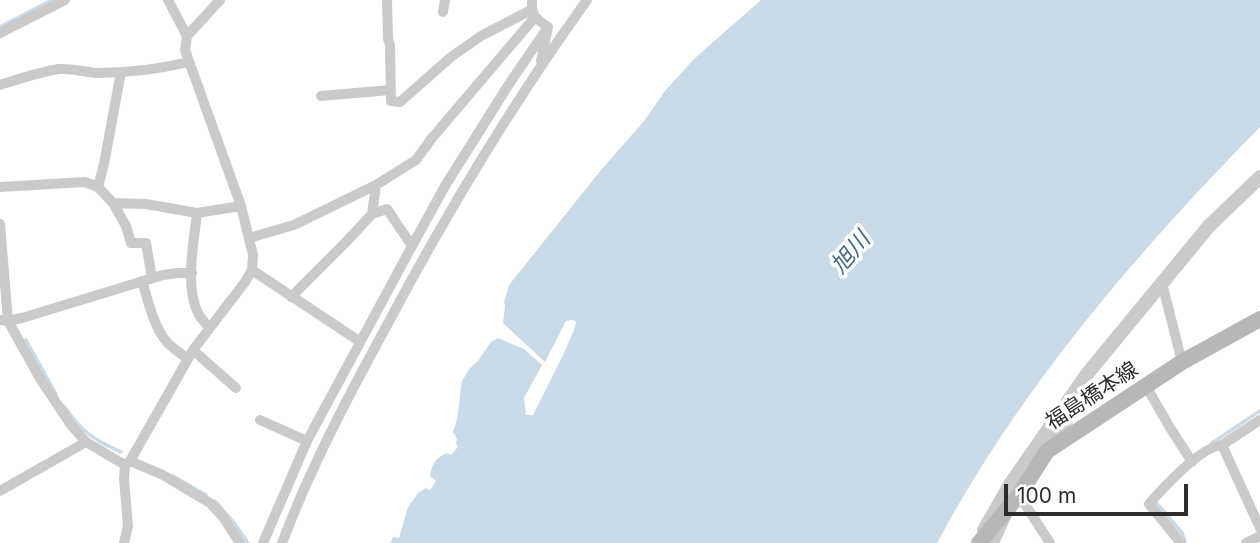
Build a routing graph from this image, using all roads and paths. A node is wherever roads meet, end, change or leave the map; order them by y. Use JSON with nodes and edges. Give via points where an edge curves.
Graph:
{"nodes":[{"id":1,"x":65,"y":0,"type":"edge"},
{"id":2,"x":168,"y":0,"type":"edge"},
{"id":3,"x":220,"y":0,"type":"edge"},
{"id":4,"x":387,"y":0,"type":"edge"},
{"id":5,"x":580,"y":0,"type":"edge"},
{"id":6,"x":587,"y":0,"type":"edge"},
{"id":7,"x":533,"y":9,"type":"edge"},
{"id":8,"x":575,"y":17,"type":"junction"},
{"id":9,"x":548,"y":27,"type":"junction"},
{"id":10,"x":0,"y":33,"type":"edge"},
{"id":11,"x":187,"y":36,"type":"junction"},
{"id":12,"x":189,"y":62,"type":"junction"},
{"id":13,"x":540,"y":67,"type":"junction"},
{"id":14,"x":121,"y":72,"type":"junction"},
{"id":15,"x":0,"y":85,"type":"edge"},
{"id":16,"x":390,"y":90,"type":"junction"},
{"id":17,"x":321,"y":96,"type":"dead end"},
{"id":18,"x":1260,"y":177,"type":"edge"},
{"id":19,"x":376,"y":185,"type":"junction"},
{"id":20,"x":0,"y":187,"type":"edge"},
{"id":21,"x":98,"y":187,"type":"junction"},
{"id":22,"x":114,"y":203,"type":"junction"},
{"id":23,"x":241,"y":206,"type":"junction"},
{"id":24,"x":197,"y":212,"type":"junction"},
{"id":25,"x":372,"y":214,"type":"junction"},
{"id":26,"x":0,"y":224,"type":"edge"},
{"id":27,"x":249,"y":238,"type":"junction"},
{"id":28,"x":412,"y":246,"type":"junction"},
{"id":29,"x":252,"y":270,"type":"junction"},
{"id":30,"x":191,"y":273,"type":"junction"},
{"id":31,"x":147,"y":280,"type":"junction"},
{"id":32,"x":1163,"y":283,"type":"junction"},
{"id":33,"x":291,"y":297,"type":"junction"},
{"id":34,"x":1260,"y":319,"type":"edge"},
{"id":35,"x":4,"y":320,"type":"edge"},
{"id":36,"x":209,"y":328,"type":"junction"},
{"id":37,"x":358,"y":343,"type":"junction"},
{"id":38,"x":191,"y":355,"type":"junction"},
{"id":39,"x":1182,"y":362,"type":"junction"},
{"id":40,"x":1087,"y":374,"type":"junction"},
{"id":41,"x":357,"y":382,"type":"junction"},
{"id":42,"x":1146,"y":386,"type":"junction"},
{"id":43,"x":236,"y":388,"type":"dead end"},
{"id":44,"x":260,"y":419,"type":"dead end"},
{"id":45,"x":1260,"y":420,"type":"edge"},
{"id":46,"x":307,"y":441,"type":"junction"},
{"id":47,"x":86,"y":442,"type":"junction"},
{"id":48,"x":1222,"y":445,"type":"junction"},
{"id":49,"x":1047,"y":451,"type":"junction"},
{"id":50,"x":1191,"y":459,"type":"junction"},
{"id":51,"x":128,"y":463,"type":"junction"},
{"id":52,"x":0,"y":491,"type":"edge"},
{"id":53,"x":1014,"y":501,"type":"junction"},
{"id":54,"x":1260,"y":528,"type":"edge"},
{"id":55,"x":1260,"y":536,"type":"edge"},
{"id":56,"x":124,"y":543,"type":"edge"},
{"id":57,"x":240,"y":543,"type":"edge"},
{"id":58,"x":263,"y":543,"type":"edge"},
{"id":59,"x":282,"y":543,"type":"edge"},
{"id":60,"x":978,"y":543,"type":"edge"},
{"id":61,"x":994,"y":543,"type":"edge"},
{"id":62,"x":1050,"y":543,"type":"edge"},
{"id":63,"x":1181,"y":543,"type":"edge"},
{"id":64,"x":1246,"y":543,"type":"edge"}],
"edges":[{"from":1,"to":10,"type":"street"},
{"from":2,"to":11,"type":"street"},
{"from":3,"to":11,"type":"street"},
{"from":4,"to":16,"type":"street"},
{"from":5,"to":8,"type":"street"},
{"from":6,"to":8,"type":"street"},
{"from":7,"to":9,"type":"street"},
{"from":7,"to":16,"type":"street","via":[[481,36],[400,102],[391,101]]},
{"from":7,"to":19,"type":"street","via":[[416,160]]},
{"from":8,"to":13,"type":"street"},
{"from":9,"to":13,"type":"street"},
{"from":9,"to":28,"type":"street","via":[[445,186]]},
{"from":11,"to":12,"type":"street"},
{"from":12,"to":14,"type":"street"},
{"from":12,"to":23,"type":"street"},
{"from":13,"to":41,"type":"street","via":[[427,250]]},
{"from":14,"to":15,"type":"street","via":[[59,69]]},
{"from":14,"to":21,"type":"street"},
{"from":16,"to":17,"type":"street"},
{"from":18,"to":32,"type":"street","via":[[1209,226]]},
{"from":19,"to":25,"type":"street"},
{"from":19,"to":27,"type":"street","via":[[294,225]]},
{"from":20,"to":21,"type":"street","via":[[85,182]]},
{"from":21,"to":22,"type":"street"},
{"from":22,"to":24,"type":"street"},
{"from":22,"to":31,"type":"street","via":[[131,243],[146,243]]},
{"from":23,"to":24,"type":"street"},
{"from":23,"to":27,"type":"street"},
{"from":24,"to":30,"type":"street"},
{"from":25,"to":28,"type":"street","via":[[387,209]]},
{"from":25,"to":33,"type":"street"},
{"from":26,"to":35,"type":"street"},
{"from":27,"to":29,"type":"street"},
{"from":28,"to":37,"type":"street"},
{"from":29,"to":33,"type":"street"},
{"from":29,"to":36,"type":"street"},
{"from":30,"to":31,"type":"street"},
{"from":30,"to":36,"type":"street","via":[[194,301]]},
{"from":31,"to":35,"type":"street"},
{"from":31,"to":38,"type":"street","via":[[164,338]]},
{"from":32,"to":39,"type":"street"},
{"from":32,"to":40,"type":"street"},
{"from":33,"to":37,"type":"street"},
{"from":34,"to":39,"type":"main road","name":"福島橋本線"},
{"from":35,"to":47,"type":"street"},
{"from":36,"to":38,"type":"street"},
{"from":37,"to":41,"type":"street","via":[[352,379]]},
{"from":37,"to":46,"type":"street"},
{"from":38,"to":43,"type":"street"},
{"from":38,"to":51,"type":"street"},
{"from":39,"to":42,"type":"main road","name":"福島橋本線"},
{"from":40,"to":49,"type":"street","via":[[1075,411]]},
{"from":40,"to":60,"type":"street","via":[[1011,483]]},
{"from":41,"to":59,"type":"street"},
{"from":42,"to":49,"type":"main road","name":"福島橋本線"},
{"from":42,"to":50,"type":"street"},
{"from":44,"to":46,"type":"street"},
{"from":45,"to":48,"type":"street"},
{"from":46,"to":58,"type":"street"},
{"from":47,"to":51,"type":"street"},
{"from":47,"to":52,"type":"street"},
{"from":48,"to":50,"type":"street"},
{"from":48,"to":54,"type":"street"},
{"from":49,"to":53,"type":"main road","name":"福島橋本線"},
{"from":50,"to":63,"type":"street","via":[[1149,504]]},
{"from":51,"to":56,"type":"street"},
{"from":51,"to":57,"type":"street","via":[[163,475],[210,503]]},
{"from":53,"to":60,"type":"main road","name":"福島橋本線"},
{"from":53,"to":61,"type":"street"},
{"from":53,"to":62,"type":"street"},
{"from":55,"to":64,"type":"street"}]}
